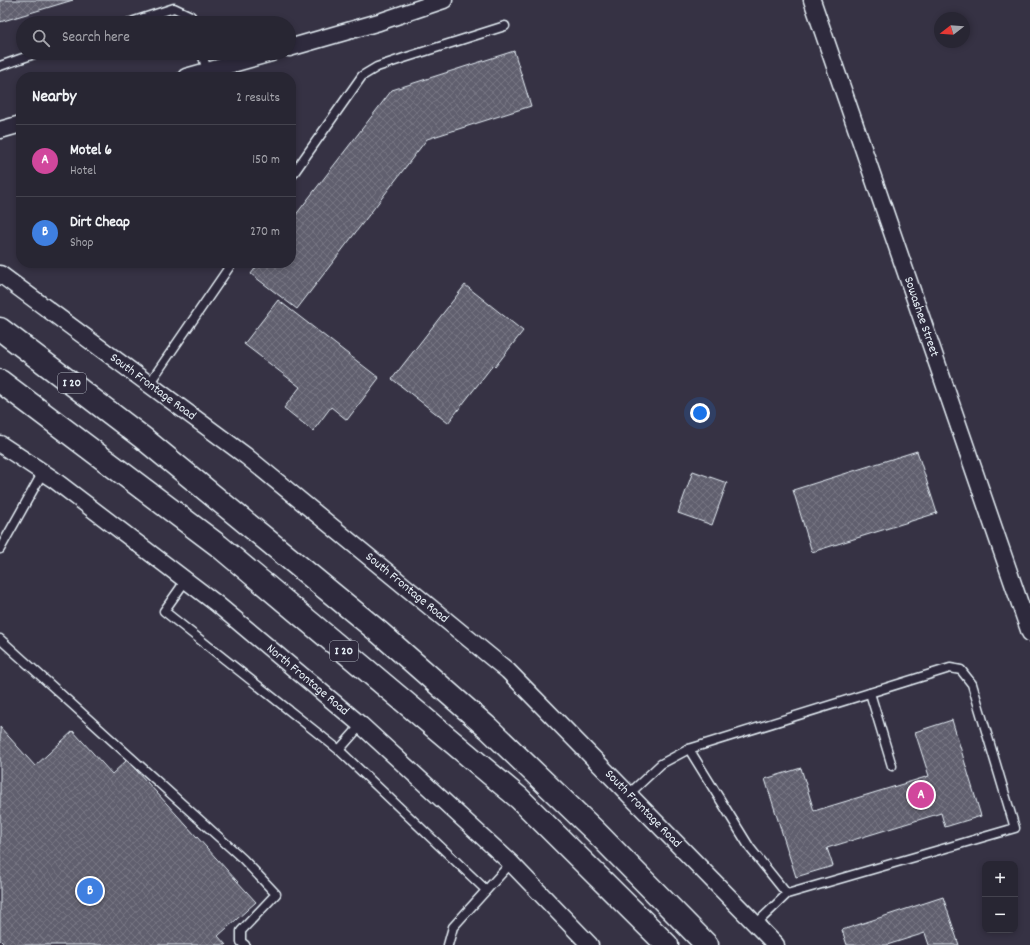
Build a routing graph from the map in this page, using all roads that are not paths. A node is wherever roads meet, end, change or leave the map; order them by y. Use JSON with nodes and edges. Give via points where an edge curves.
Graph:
{"nodes":[{"id":1,"x":444,"y":0,"type":"edge"},
{"id":2,"x":812,"y":0,"type":"edge"},
{"id":3,"x":149,"y":16,"type":"edge"},
{"id":4,"x":191,"y":16,"type":"edge"},
{"id":5,"x":505,"y":26,"type":"dead end"},
{"id":6,"x":296,"y":46,"type":"edge"},
{"id":7,"x":16,"y":59,"type":"edge"},
{"id":8,"x":204,"y":60,"type":"edge"},
{"id":9,"x":246,"y":60,"type":"edge"},
{"id":10,"x":2,"y":63,"type":"edge"},
{"id":11,"x":208,"y":71,"type":"junction"},
{"id":12,"x":204,"y":72,"type":"edge"},
{"id":13,"x":16,"y":125,"type":"edge"},
{"id":14,"x":0,"y":130,"type":"edge"},
{"id":15,"x":296,"y":170,"type":"edge"},
{"id":16,"x":229,"y":268,"type":"edge"},
{"id":17,"x":0,"y":274,"type":"edge"},
{"id":18,"x":0,"y":329,"type":"edge"},
{"id":19,"x":0,"y":381,"type":"edge"},
{"id":20,"x":149,"y":384,"type":"junction"},
{"id":21,"x":0,"y":388,"type":"edge"},
{"id":22,"x":35,"y":407,"type":"junction"},
{"id":23,"x":0,"y":444,"type":"edge"},
{"id":24,"x":43,"y":472,"type":"junction"},
{"id":25,"x":0,"y":549,"type":"edge"},
{"id":26,"x":186,"y":580,"type":"junction"},
{"id":27,"x":1030,"y":633,"type":"edge"},
{"id":28,"x":0,"y":639,"type":"edge"},
{"id":29,"x":870,"y":693,"type":"junction"},
{"id":30,"x":361,"y":725,"type":"junction"},
{"id":31,"x":689,"y":749,"type":"junction"},
{"id":32,"x":339,"y":750,"type":"junction"},
{"id":33,"x":892,"y":766,"type":"dead end"},
{"id":34,"x":630,"y":794,"type":"junction"},
{"id":35,"x":511,"y":863,"type":"junction"},
{"id":36,"x":486,"y":890,"type":"junction"},
{"id":37,"x":787,"y":894,"type":"junction"},
{"id":38,"x":756,"y":924,"type":"junction"},
{"id":39,"x":245,"y":945,"type":"edge"},
{"id":40,"x":448,"y":945,"type":"edge"},
{"id":41,"x":590,"y":945,"type":"edge"},
{"id":42,"x":667,"y":945,"type":"edge"},
{"id":43,"x":707,"y":945,"type":"edge"},
{"id":44,"x":776,"y":945,"type":"edge"}],
"edges":[{"from":1,"to":6,"type":"street"},
{"from":2,"to":27,"type":"street","name":"Sowashee Street"},
{"from":3,"to":4,"type":"lane","via":[[174,8]]},
{"from":5,"to":15,"type":"lane","via":[[397,60],[362,76]]},
{"from":7,"to":10,"type":"lane"},
{"from":8,"to":11,"type":"lane"},
{"from":9,"to":11,"type":"street"},
{"from":11,"to":12,"type":"street"},
{"from":13,"to":14,"type":"street"},
{"from":16,"to":20,"type":"lane"},
{"from":17,"to":20,"type":"street","name":"South Frontage Road"},
{"from":18,"to":43,"type":"highway","number":"I 20","via":[[143,438],[380,633],[488,728],[595,831]]},
{"from":19,"to":22,"type":"highway","number":"I 20"},
{"from":20,"to":34,"type":"street","name":"South Frontage Road","via":[[246,456],[508,671]]},
{"from":21,"to":22,"type":"highway"},
{"from":22,"to":42,"type":"highway","number":"I 20","via":[[219,546],[520,798]]},
{"from":23,"to":24,"type":"street","name":"North Frontage Road"},
{"from":24,"to":25,"type":"lane"},
{"from":24,"to":26,"type":"street","name":"North Frontage Road"},
{"from":26,"to":30,"type":"street","name":"North Frontage Road"},
{"from":26,"to":32,"type":"lane","via":[[164,611]]},
{"from":28,"to":39,"type":"lane","via":[[243,859],[276,894],[241,931],[241,942]]},
{"from":29,"to":31,"type":"lane"},
{"from":29,"to":33,"type":"lane"},
{"from":29,"to":37,"type":"lane","via":[[950,668],[961,670],[972,684],[1015,828]]},
{"from":30,"to":32,"type":"lane"},
{"from":30,"to":35,"type":"street","name":"North Frontage Road"},
{"from":31,"to":34,"type":"lane","via":[[661,764]]},
{"from":31,"to":37,"type":"lane","via":[[750,848]]},
{"from":32,"to":36,"type":"lane"},
{"from":34,"to":38,"type":"street","name":"South Frontage Road"},
{"from":35,"to":36,"type":"lane"},
{"from":35,"to":41,"type":"street","name":"North Frontage Road"},
{"from":36,"to":40,"type":"lane","via":[[453,927]]},
{"from":37,"to":38,"type":"lane"},
{"from":38,"to":44,"type":"street","name":"South Frontage Road"}]}
